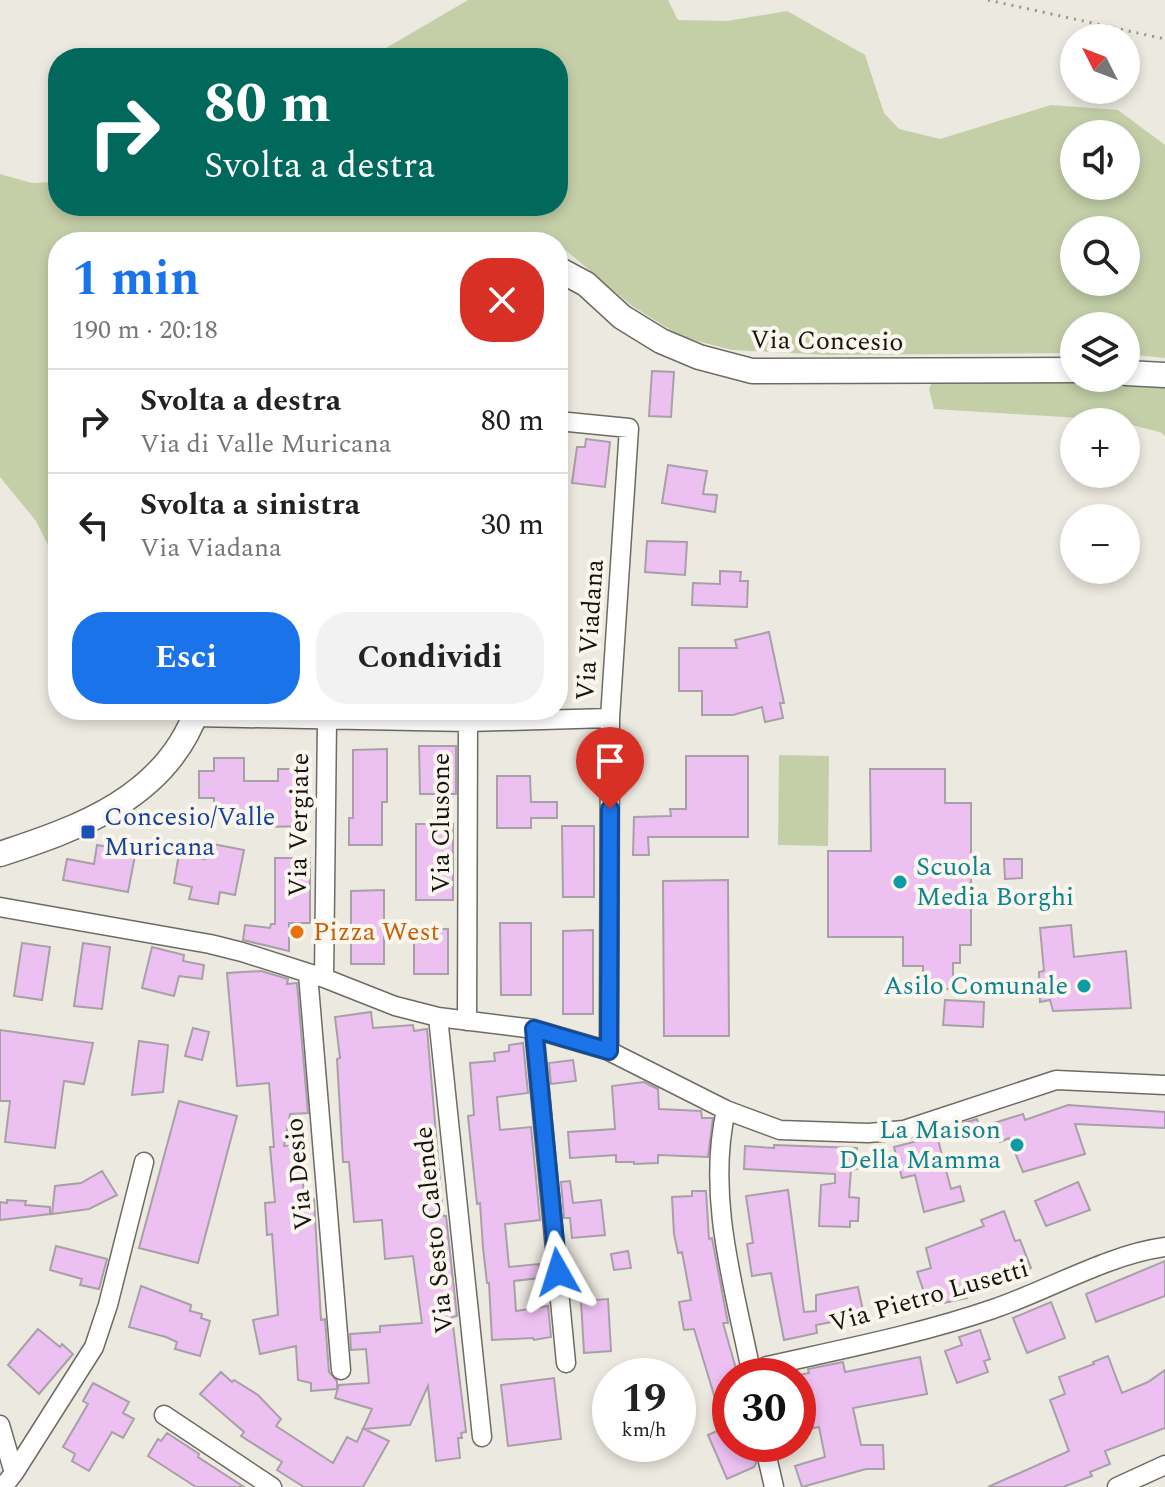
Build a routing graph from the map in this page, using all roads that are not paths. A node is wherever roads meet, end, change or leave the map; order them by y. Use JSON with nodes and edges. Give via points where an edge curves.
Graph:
{"nodes":[{"id":1,"x":568,"y":274,"type":"edge"},
{"id":2,"x":1060,"y":370,"type":"edge"},
{"id":3,"x":1140,"y":374,"type":"edge"},
{"id":4,"x":1165,"y":375,"type":"edge"},
{"id":5,"x":568,"y":422,"type":"edge"},
{"id":6,"x":610,"y":718,"type":"junction"},
{"id":7,"x":568,"y":719,"type":"edge"},
{"id":8,"x":192,"y":720,"type":"edge"},
{"id":9,"x":327,"y":720,"type":"joint"},
{"id":10,"x":539,"y":720,"type":"edge"},
{"id":11,"x":468,"y":722,"type":"junction"},
{"id":12,"x":0,"y":854,"type":"edge"},
{"id":13,"x":0,"y":907,"type":"edge"},
{"id":14,"x":316,"y":976,"type":"junction"},
{"id":15,"x":438,"y":1017,"type":"junction"},
{"id":16,"x":467,"y":1021,"type":"junction"},
{"id":17,"x":534,"y":1029,"type":"junction"},
{"id":18,"x":609,"y":1051,"type":"junction"},
{"id":19,"x":1165,"y":1085,"type":"edge"},
{"id":20,"x":726,"y":1110,"type":"junction"},
{"id":21,"x":144,"y":1162,"type":"dead end"},
{"id":22,"x":1165,"y":1247,"type":"edge"},
{"id":23,"x":749,"y":1358,"type":"edge"},
{"id":24,"x":800,"y":1358,"type":"edge"},
{"id":25,"x":566,"y":1363,"type":"dead end"},
{"id":26,"x":341,"y":1370,"type":"dead end"},
{"id":27,"x":164,"y":1415,"type":"dead end"},
{"id":28,"x":0,"y":1425,"type":"edge"},
{"id":29,"x":482,"y":1437,"type":"dead end"},
{"id":30,"x":768,"y":1462,"type":"edge"},
{"id":31,"x":1165,"y":1465,"type":"edge"},
{"id":32,"x":9,"y":1480,"type":"edge"},
{"id":33,"x":272,"y":1487,"type":"edge"},
{"id":34,"x":774,"y":1487,"type":"edge"},
{"id":35,"x":1117,"y":1487,"type":"edge"}],
"edges":[{"from":1,"to":2,"type":"street","name":"Via Concesio","via":[[661,341],[752,371]]},
{"from":3,"to":4,"type":"street"},
{"from":5,"to":6,"type":"street","name":"Via Viadana","via":[[629,428]]},
{"from":6,"to":7,"type":"street"},
{"from":6,"to":18,"type":"street","name":"Via Viadana"},
{"from":8,"to":12,"type":"street","via":[[164,766],[131,797],[74,827]]},
{"from":9,"to":11,"type":"street"},
{"from":9,"to":14,"type":"street","name":"Via Vergiate"},
{"from":10,"to":11,"type":"street"},
{"from":11,"to":16,"type":"street","name":"Via Clusone"},
{"from":13,"to":14,"type":"street","via":[[210,944]]},
{"from":14,"to":15,"type":"street"},
{"from":14,"to":26,"type":"street","name":"Via Desio"},
{"from":15,"to":16,"type":"street"},
{"from":15,"to":29,"type":"street","name":"Via Sesto Calende"},
{"from":16,"to":17,"type":"street"},
{"from":17,"to":18,"type":"street"},
{"from":17,"to":25,"type":"street"},
{"from":18,"to":20,"type":"street"},
{"from":19,"to":20,"type":"street","via":[[1048,1082],[918,1126],[868,1133],[780,1130]]},
{"from":20,"to":23,"type":"street","via":[[720,1148],[723,1225]]},
{"from":21,"to":32,"type":"street","via":[[94,1347]]},
{"from":22,"to":24,"type":"street","name":"Via Pietro Lusetti","via":[[1119,1259],[975,1315]]},
{"from":27,"to":33,"type":"street"},
{"from":28,"to":32,"type":"street"},
{"from":30,"to":34,"type":"street"},
{"from":31,"to":35,"type":"street"}]}
